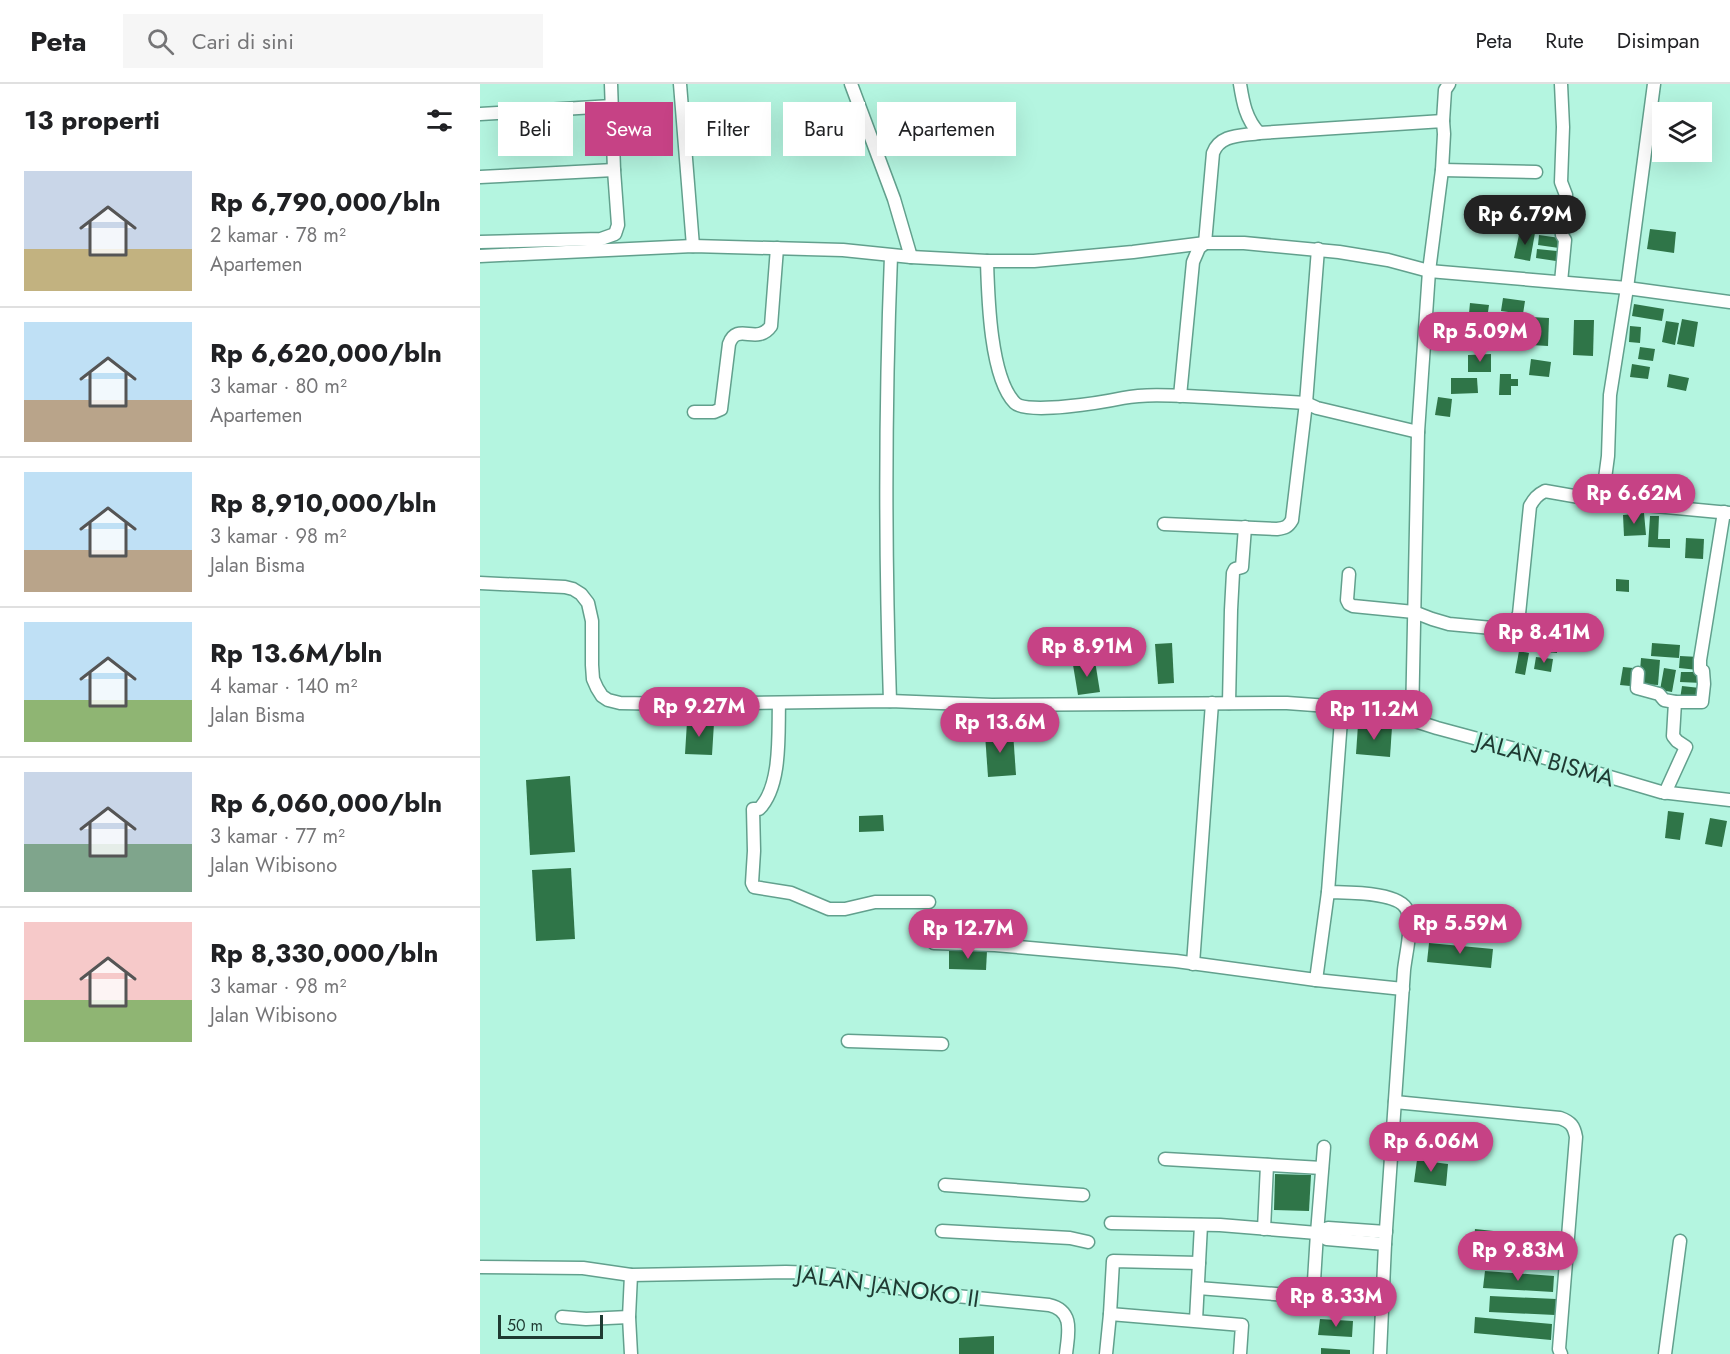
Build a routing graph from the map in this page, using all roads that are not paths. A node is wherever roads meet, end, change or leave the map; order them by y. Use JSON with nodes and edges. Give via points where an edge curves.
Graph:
{"nodes":[{"id":1,"x":610,"y":84,"type":"edge"},
{"id":2,"x":680,"y":84,"type":"edge"},
{"id":3,"x":851,"y":84,"type":"edge"},
{"id":4,"x":1240,"y":84,"type":"edge"},
{"id":5,"x":1449,"y":84,"type":"edge"},
{"id":6,"x":1561,"y":84,"type":"edge"},
{"id":7,"x":1654,"y":84,"type":"edge"},
{"id":8,"x":612,"y":102,"type":"edge"},
{"id":9,"x":585,"y":108,"type":"edge"},
{"id":10,"x":480,"y":114,"type":"edge"},
{"id":11,"x":1443,"y":121,"type":"junction"},
{"id":12,"x":1259,"y":134,"type":"junction"},
{"id":13,"x":614,"y":156,"type":"edge"},
{"id":14,"x":614,"y":170,"type":"junction"},
{"id":15,"x":1442,"y":170,"type":"junction"},
{"id":16,"x":1536,"y":172,"type":"dead end"},
{"id":17,"x":480,"y":177,"type":"edge"},
{"id":18,"x":480,"y":242,"type":"edge"},
{"id":19,"x":1205,"y":243,"type":"junction"},
{"id":20,"x":693,"y":246,"type":"junction"},
{"id":21,"x":777,"y":248,"type":"junction"},
{"id":22,"x":1318,"y":249,"type":"junction"},
{"id":23,"x":480,"y":256,"type":"edge"},
{"id":24,"x":891,"y":256,"type":"junction"},
{"id":25,"x":910,"y":257,"type":"junction"},
{"id":26,"x":987,"y":261,"type":"junction"},
{"id":27,"x":1429,"y":271,"type":"junction"},
{"id":28,"x":1561,"y":282,"type":"junction"},
{"id":29,"x":1627,"y":288,"type":"junction"},
{"id":30,"x":1730,"y":302,"type":"edge"},
{"id":31,"x":1180,"y":396,"type":"junction"},
{"id":32,"x":1306,"y":403,"type":"junction"},
{"id":33,"x":694,"y":412,"type":"dead end"},
{"id":34,"x":1418,"y":432,"type":"junction"},
{"id":35,"x":1602,"y":501,"type":"junction"},
{"id":36,"x":1727,"y":513,"type":"edge"},
{"id":37,"x":1164,"y":525,"type":"dead end"},
{"id":38,"x":1245,"y":527,"type":"junction"},
{"id":39,"x":1349,"y":574,"type":"dead end"},
{"id":40,"x":480,"y":583,"type":"edge"},
{"id":41,"x":1414,"y":612,"type":"junction"},
{"id":42,"x":1638,"y":673,"type":"dead end"},
{"id":43,"x":890,"y":701,"type":"junction"},
{"id":44,"x":1212,"y":702,"type":"junction"},
{"id":45,"x":1229,"y":702,"type":"junction"},
{"id":46,"x":1676,"y":702,"type":"junction"},
{"id":47,"x":780,"y":703,"type":"junction"},
{"id":48,"x":1342,"y":707,"type":"junction"},
{"id":49,"x":1412,"y":720,"type":"junction"},
{"id":50,"x":1665,"y":793,"type":"junction"},
{"id":51,"x":1730,"y":800,"type":"edge"},
{"id":52,"x":1328,"y":892,"type":"junction"},
{"id":53,"x":929,"y":902,"type":"dead end"},
{"id":54,"x":934,"y":943,"type":"dead end"},
{"id":55,"x":1193,"y":964,"type":"junction"},
{"id":56,"x":1316,"y":980,"type":"junction"},
{"id":57,"x":1403,"y":989,"type":"junction"},
{"id":58,"x":848,"y":1041,"type":"dead end"},
{"id":59,"x":942,"y":1044,"type":"dead end"},
{"id":60,"x":1395,"y":1102,"type":"junction"},
{"id":61,"x":1324,"y":1147,"type":"dead end"},
{"id":62,"x":1165,"y":1159,"type":"dead end"},
{"id":63,"x":1267,"y":1165,"type":"junction"},
{"id":64,"x":1322,"y":1168,"type":"junction"},
{"id":65,"x":945,"y":1185,"type":"dead end"},
{"id":66,"x":1083,"y":1195,"type":"dead end"},
{"id":67,"x":1111,"y":1223,"type":"dead end"},
{"id":68,"x":1201,"y":1225,"type":"junction"},
{"id":69,"x":1264,"y":1229,"type":"junction"},
{"id":70,"x":942,"y":1232,"type":"dead end"},
{"id":71,"x":1317,"y":1233,"type":"junction"},
{"id":72,"x":1385,"y":1238,"type":"junction"},
{"id":73,"x":1680,"y":1241,"type":"dead end"},
{"id":74,"x":1088,"y":1242,"type":"dead end"},
{"id":75,"x":1199,"y":1263,"type":"junction"},
{"id":76,"x":480,"y":1267,"type":"edge"},
{"id":77,"x":631,"y":1275,"type":"junction"},
{"id":78,"x":1198,"y":1288,"type":"junction"},
{"id":79,"x":1110,"y":1314,"type":"junction"},
{"id":80,"x":562,"y":1317,"type":"dead end"},
{"id":81,"x":629,"y":1317,"type":"junction"},
{"id":82,"x":1196,"y":1320,"type":"junction"},
{"id":83,"x":631,"y":1354,"type":"edge"},
{"id":84,"x":1066,"y":1354,"type":"edge"},
{"id":85,"x":1106,"y":1354,"type":"edge"},
{"id":86,"x":1240,"y":1354,"type":"edge"},
{"id":87,"x":1380,"y":1354,"type":"edge"},
{"id":88,"x":1561,"y":1354,"type":"edge"},
{"id":89,"x":1665,"y":1354,"type":"edge"}],
"edges":[{"from":1,"to":8,"type":"street"},
{"from":2,"to":20,"type":"street"},
{"from":3,"to":25,"type":"street","via":[[894,199]]},
{"from":4,"to":12,"type":"street","via":[[1246,114]]},
{"from":5,"to":11,"type":"street"},
{"from":6,"to":28,"type":"street","via":[[1561,182],[1566,195],[1561,224],[1565,240]]},
{"from":7,"to":29,"type":"street"},
{"from":9,"to":10,"type":"street"},
{"from":11,"to":12,"type":"street"},
{"from":11,"to":15,"type":"street"},
{"from":12,"to":19,"type":"street","via":[[1226,138],[1214,149]]},
{"from":13,"to":14,"type":"street"},
{"from":14,"to":17,"type":"street"},
{"from":14,"to":18,"type":"street","via":[[618,225],[615,234],[601,239]]},
{"from":15,"to":16,"type":"street"},
{"from":15,"to":27,"type":"street"},
{"from":19,"to":22,"type":"street"},
{"from":19,"to":26,"type":"street","via":[[1034,261]]},
{"from":19,"to":31,"type":"street","via":[[1193,262]]},
{"from":20,"to":21,"type":"street"},
{"from":20,"to":23,"type":"street"},
{"from":21,"to":24,"type":"street"},
{"from":21,"to":33,"type":"street","via":[[771,326],[761,334],[734,336],[729,344],[721,409]]},
{"from":22,"to":27,"type":"street"},
{"from":22,"to":32,"type":"street"},
{"from":24,"to":25,"type":"street"},
{"from":24,"to":43,"type":"street","via":[[886,500]]},
{"from":25,"to":26,"type":"street"},
{"from":26,"to":31,"type":"street","via":[[989,322],[1001,377],[1019,406]]},
{"from":27,"to":28,"type":"street"},
{"from":27,"to":34,"type":"street"},
{"from":28,"to":29,"type":"street"},
{"from":29,"to":30,"type":"street"},
{"from":29,"to":35,"type":"street","via":[[1610,395]]},
{"from":31,"to":32,"type":"street"},
{"from":32,"to":34,"type":"street"},
{"from":32,"to":38,"type":"street","via":[[1292,520],[1283,528]]},
{"from":34,"to":41,"type":"street"},
{"from":35,"to":36,"type":"street"},
{"from":35,"to":41,"type":"street","via":[[1545,491],[1533,500],[1519,614],[1510,627],[1449,624]]},
{"from":36,"to":46,"type":"street","via":[[1700,660],[1702,702]]},
{"from":37,"to":38,"type":"street"},
{"from":38,"to":45,"type":"street","via":[[1242,567],[1233,573]]},
{"from":39,"to":41,"type":"street","via":[[1349,604]]},
{"from":40,"to":47,"type":"street","name":"JALAN BISMA","via":[[565,587],[581,594],[588,603],[592,621],[593,679],[608,700]]},
{"from":41,"to":49,"type":"street"},
{"from":42,"to":46,"type":"street","via":[[1637,688]]},
{"from":43,"to":44,"type":"street","name":"JALAN BISMA","via":[[992,705]]},
{"from":43,"to":47,"type":"street","name":"JALAN BISMA"},
{"from":44,"to":45,"type":"street","name":"JALAN BISMA"},
{"from":44,"to":55,"type":"street"},
{"from":45,"to":48,"type":"street","name":"JALAN BISMA"},
{"from":46,"to":50,"type":"street","via":[[1674,736],[1686,747]]},
{"from":47,"to":53,"type":"street","via":[[776,771],[765,803],[753,809],[754,887],[790,893],[829,909],[875,902]]},
{"from":48,"to":49,"type":"street","name":"JALAN BISMA"},
{"from":48,"to":52,"type":"street"},
{"from":49,"to":50,"type":"street","name":"JALAN BISMA"},
{"from":50,"to":51,"type":"street","name":"JALAN BISMA"},
{"from":52,"to":56,"type":"street"},
{"from":52,"to":57,"type":"street","via":[[1386,896],[1404,906],[1409,927]]},
{"from":54,"to":55,"type":"street"},
{"from":55,"to":56,"type":"street"},
{"from":56,"to":57,"type":"street"},
{"from":57,"to":60,"type":"street"},
{"from":58,"to":59,"type":"street"},
{"from":60,"to":72,"type":"street"},
{"from":60,"to":88,"type":"street","via":[[1560,1118],[1575,1129]]},
{"from":61,"to":64,"type":"street"},
{"from":62,"to":63,"type":"street"},
{"from":63,"to":64,"type":"street"},
{"from":63,"to":69,"type":"street"},
{"from":64,"to":71,"type":"street"},
{"from":65,"to":66,"type":"street"},
{"from":67,"to":68,"type":"street"},
{"from":68,"to":69,"type":"street"},
{"from":68,"to":75,"type":"street"},
{"from":69,"to":71,"type":"street"},
{"from":70,"to":74,"type":"street"},
{"from":71,"to":72,"type":"street","via":[[1327,1239]]},
{"from":71,"to":78,"type":"street","via":[[1313,1297]]},
{"from":72,"to":87,"type":"street"},
{"from":73,"to":89,"type":"street"},
{"from":75,"to":78,"type":"street"},
{"from":75,"to":79,"type":"street","via":[[1113,1261]]},
{"from":76,"to":77,"type":"street","via":[[583,1268]]},
{"from":77,"to":81,"type":"street"},
{"from":77,"to":84,"type":"street","name":"JALAN JANOKO II","via":[[818,1273],[936,1294],[1049,1305],[1065,1314]]},
{"from":78,"to":82,"type":"street"},
{"from":79,"to":82,"type":"street"},
{"from":79,"to":85,"type":"street"},
{"from":80,"to":81,"type":"street"},
{"from":81,"to":83,"type":"street"},
{"from":82,"to":86,"type":"street","via":[[1242,1325]]}]}
